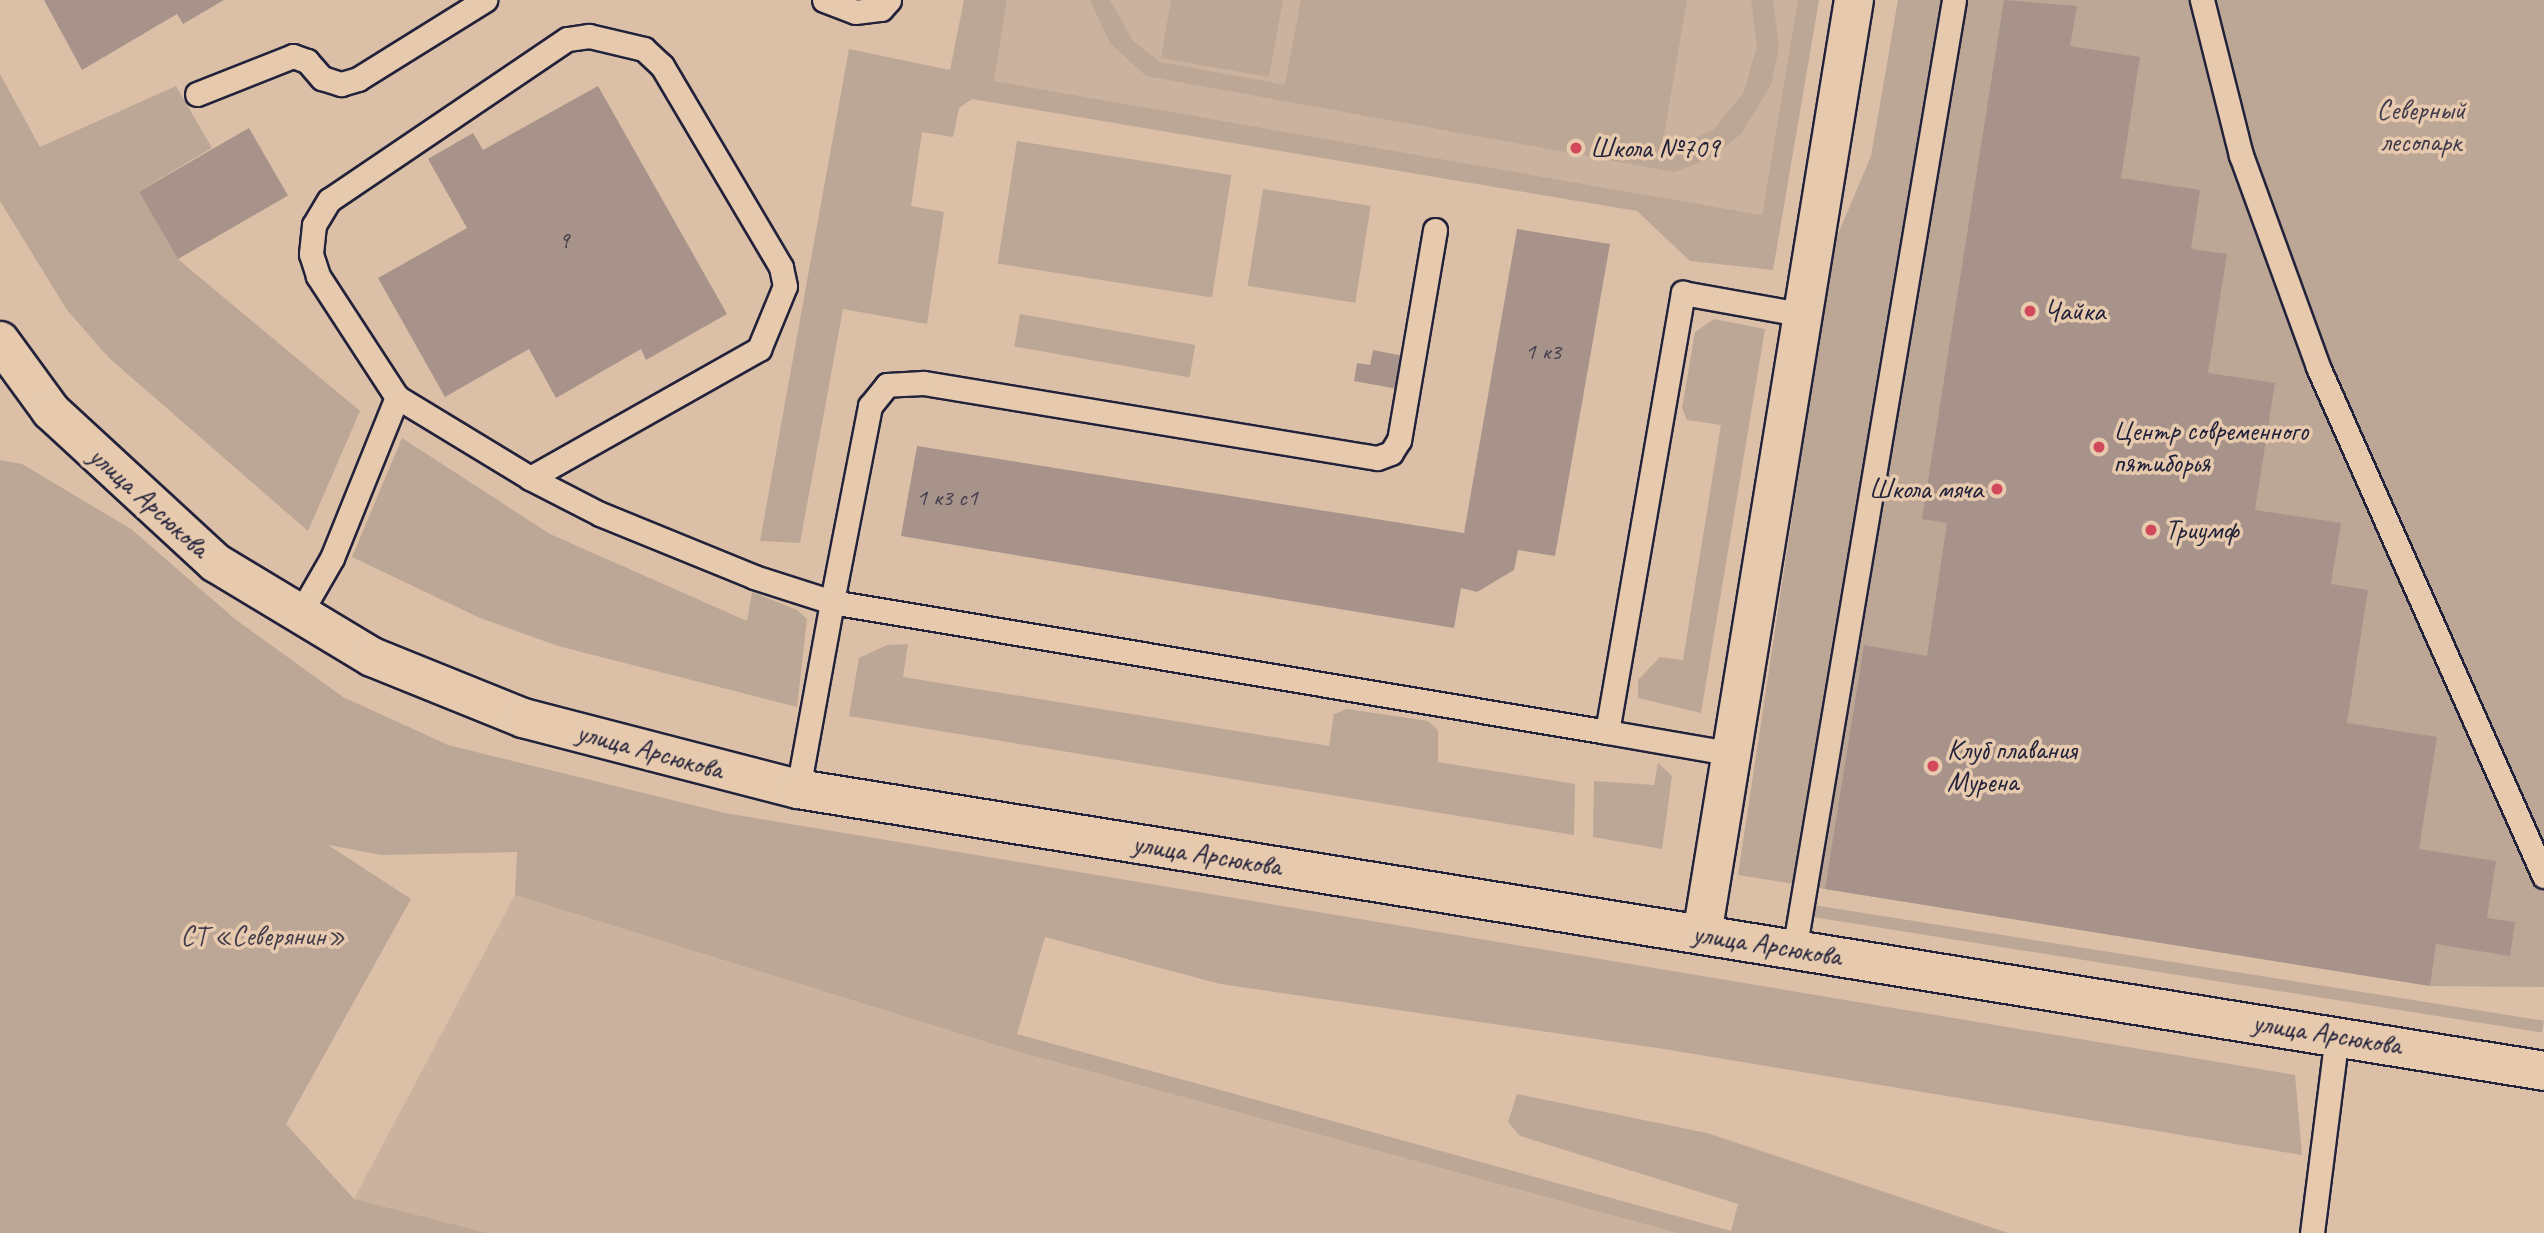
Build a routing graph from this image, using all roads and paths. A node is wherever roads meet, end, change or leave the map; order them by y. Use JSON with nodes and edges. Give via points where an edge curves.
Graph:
{"nodes":[{"id":1,"x":485,"y":0,"type":"edge"},
{"id":2,"x":824,"y":0,"type":"edge"},
{"id":3,"x":889,"y":0,"type":"edge"},
{"id":4,"x":1854,"y":0,"type":"edge"},
{"id":5,"x":1954,"y":0,"type":"edge"},
{"id":6,"x":2202,"y":0,"type":"edge"},
{"id":7,"x":197,"y":94,"type":"dead end"},
{"id":8,"x":1435,"y":230,"type":"dead end"},
{"id":9,"x":1800,"y":314,"type":"junction"},
{"id":10,"x":0,"y":341,"type":"edge"},
{"id":11,"x":397,"y":397,"type":"junction"},
{"id":12,"x":530,"y":478,"type":"junction"},
{"id":13,"x":832,"y":602,"type":"junction"},
{"id":14,"x":298,"y":617,"type":"junction"},
{"id":15,"x":1607,"y":732,"type":"junction"},
{"id":16,"x":1729,"y":753,"type":"junction"},
{"id":17,"x":798,"y":789,"type":"junction"},
{"id":18,"x":2544,"y":876,"type":"edge"},
{"id":19,"x":1702,"y":935,"type":"junction"},
{"id":20,"x":1794,"y":951,"type":"junction"},
{"id":21,"x":2337,"y":1035,"type":"junction"},
{"id":22,"x":2544,"y":1071,"type":"edge"},
{"id":23,"x":2312,"y":1233,"type":"edge"}],
"edges":[{"from":1,"to":7,"type":"lane","via":[[358,79],[341,84],[322,78],[307,61],[293,56]]},
{"from":2,"to":3,"type":"lane","via":[[855,12],[881,9]]},
{"from":4,"to":9,"type":"street"},
{"from":5,"to":20,"type":"lane"},
{"from":6,"to":18,"type":"lane","via":[[2241,155],[2318,367]]},
{"from":8,"to":13,"type":"lane","via":[[1399,440],[1391,453],[1377,458],[923,383],[887,385],[870,406]]},
{"from":9,"to":15,"type":"lane","via":[[1683,293]]},
{"from":9,"to":16,"type":"street"},
{"from":10,"to":14,"type":"street","name":"улица Арсюкова","via":[[51,411],[136,494],[216,563]]},
{"from":11,"to":12,"type":"lane"},
{"from":11,"to":12,"type":"lane","via":[[318,276],[311,254],[314,225],[329,200],[567,39],[589,36],[644,49],[662,66],[781,267],[785,286],[759,349]]},
{"from":11,"to":14,"type":"lane","via":[[332,558]]},
{"from":12,"to":13,"type":"lane","via":[[754,578]]},
{"from":13,"to":15,"type":"lane"},
{"from":13,"to":17,"type":"lane"},
{"from":14,"to":17,"type":"street","name":"улица Арсюкова","via":[[372,657],[523,718]]},
{"from":15,"to":16,"type":"lane"},
{"from":16,"to":19,"type":"street"},
{"from":17,"to":19,"type":"street","name":"улица Арсюкова"},
{"from":19,"to":20,"type":"street","name":"улица Арсюкова"},
{"from":20,"to":21,"type":"street","name":"улица Арсюкова"},
{"from":21,"to":22,"type":"street","name":"улица Арсюкова"},
{"from":21,"to":23,"type":"lane"}]}
